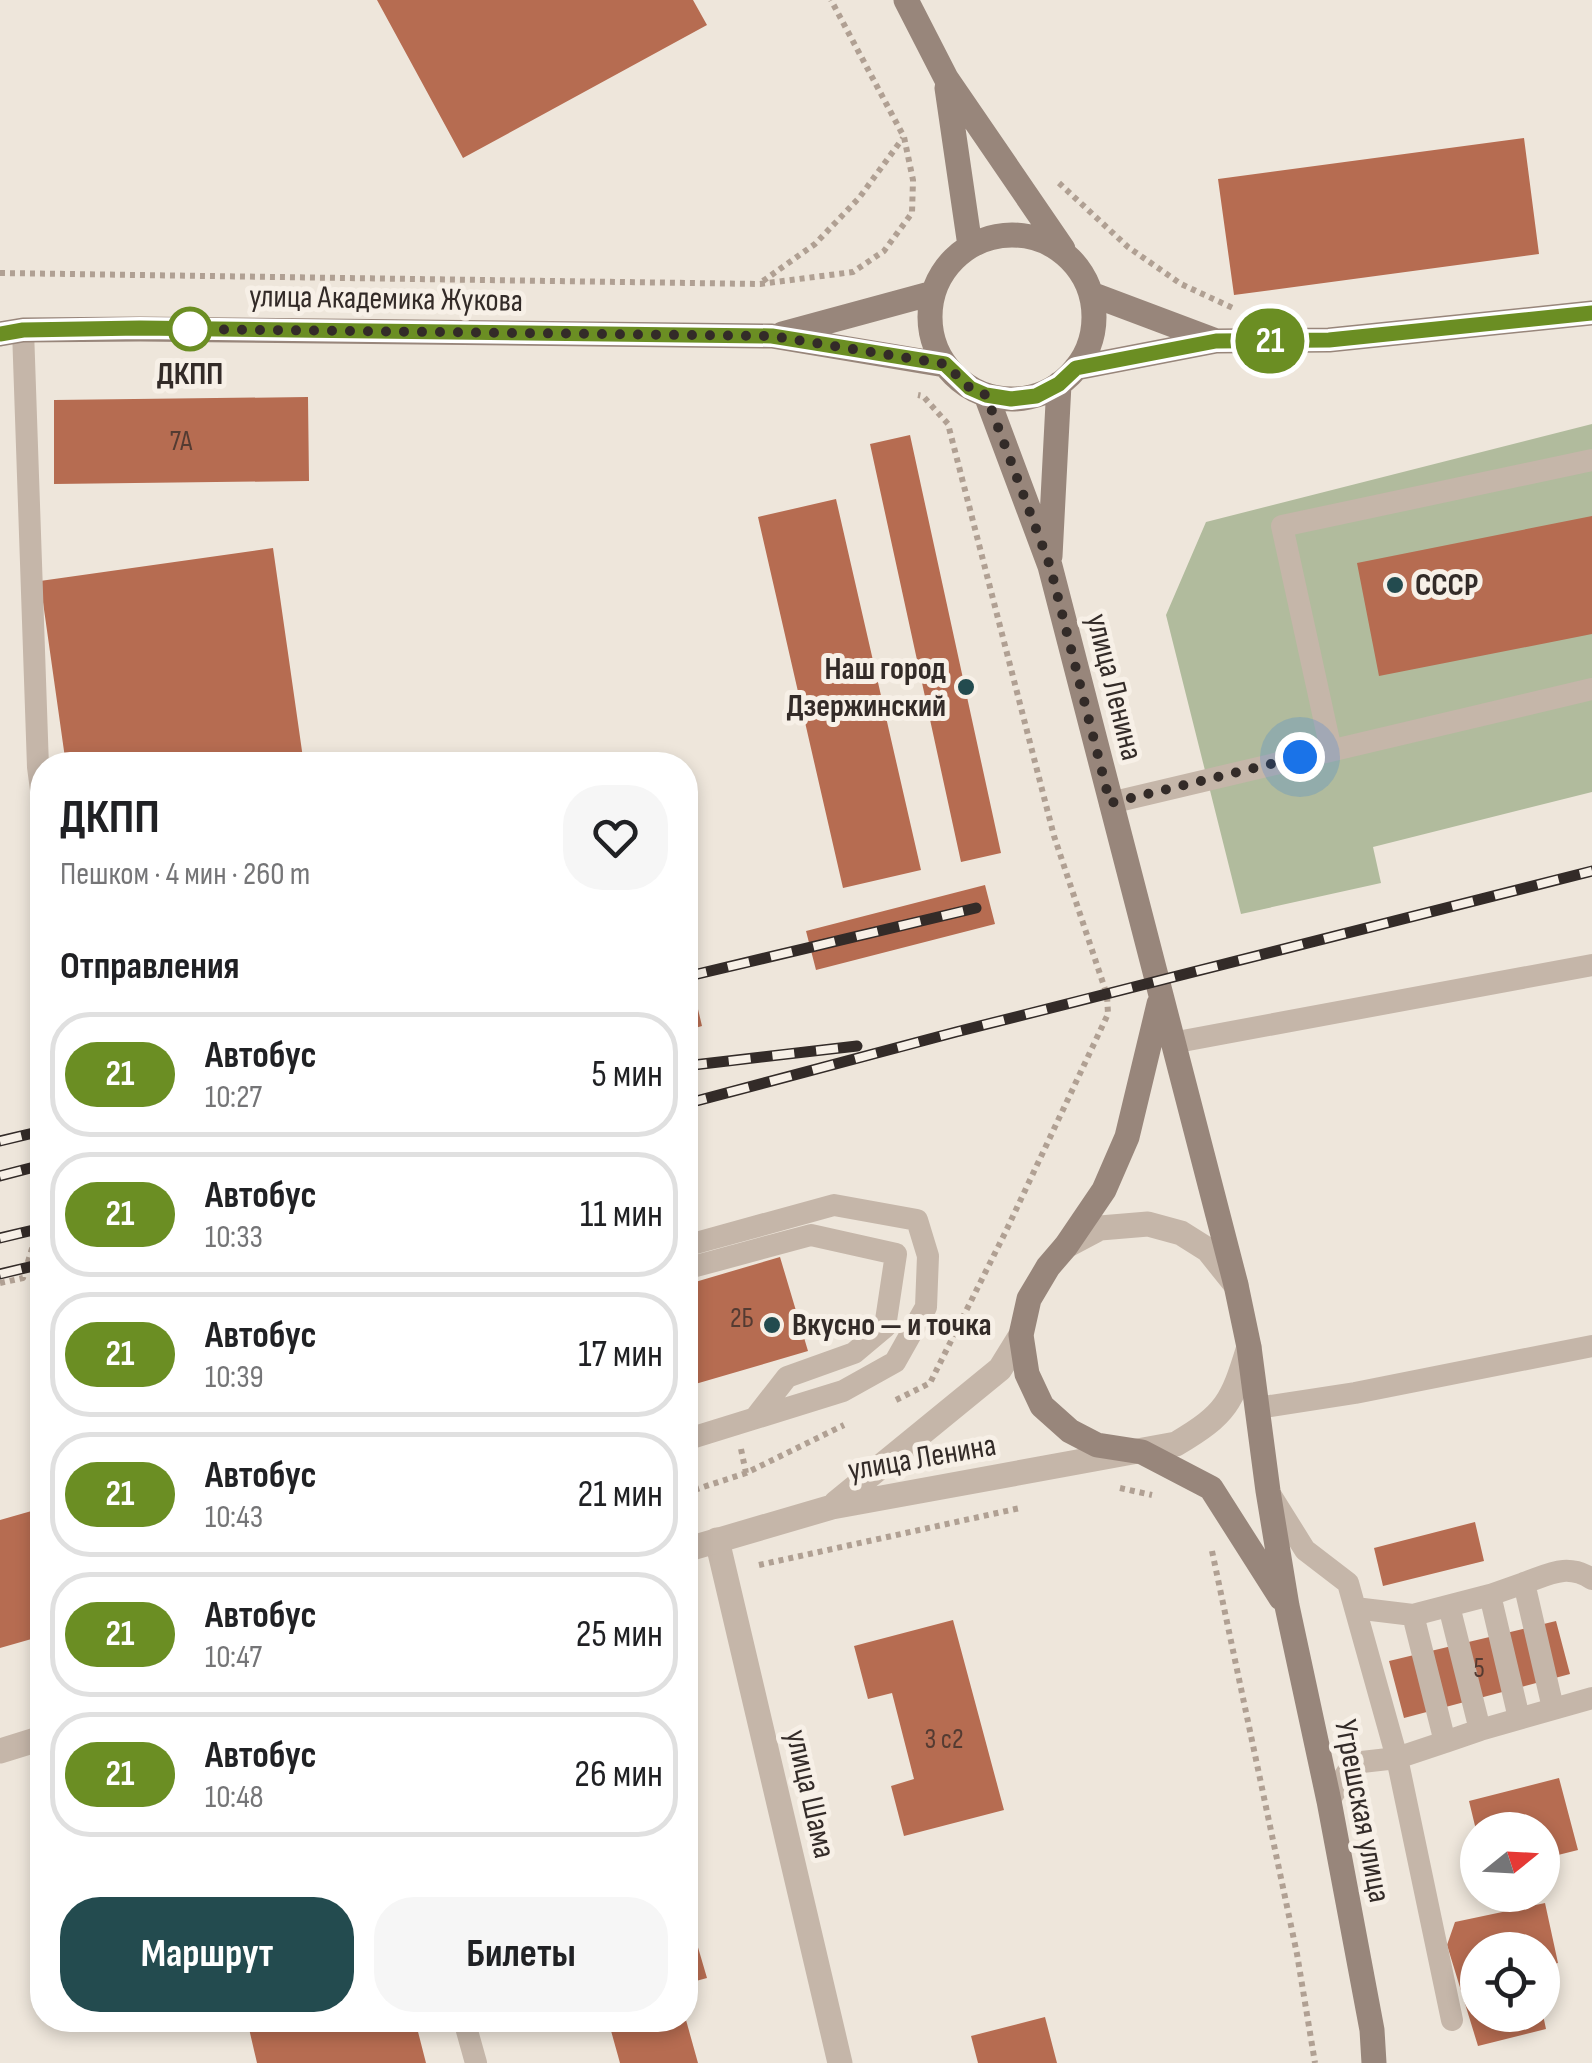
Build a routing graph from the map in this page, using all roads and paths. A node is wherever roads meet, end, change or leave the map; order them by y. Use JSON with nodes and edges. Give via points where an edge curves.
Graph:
{"nodes":[{"id":1,"x":832,"y":0,"type":"edge"},
{"id":2,"x":906,"y":0,"type":"edge"},
{"id":3,"x":946,"y":78,"type":"junction"},
{"id":4,"x":904,"y":137,"type":"junction"},
{"id":5,"x":1056,"y":180,"type":"dead end"},
{"id":6,"x":970,"y":246,"type":"junction"},
{"id":7,"x":1068,"y":257,"type":"junction"},
{"id":8,"x":0,"y":273,"type":"edge"},
{"id":9,"x":760,"y":284,"type":"junction"},
{"id":10,"x":934,"y":293,"type":"junction"},
{"id":11,"x":1090,"y":294,"type":"junction"},
{"id":12,"x":1242,"y":312,"type":"dead end"},
{"id":13,"x":1592,"y":313,"type":"edge"},
{"id":14,"x":12,"y":332,"type":"edge"},
{"id":15,"x":772,"y":336,"type":"junction"},
{"id":16,"x":1216,"y":341,"type":"junction"},
{"id":17,"x":945,"y":364,"type":"junction"},
{"id":18,"x":1068,"y":376,"type":"junction"},
{"id":19,"x":908,"y":392,"type":"dead end"},
{"id":20,"x":986,"y":395,"type":"junction"},
{"id":21,"x":1592,"y":460,"type":"edge"},
{"id":22,"x":1050,"y":566,"type":"junction"},
{"id":23,"x":1592,"y":689,"type":"edge"},
{"id":24,"x":1332,"y":750,"type":"junction"},
{"id":25,"x":37,"y":752,"type":"edge"},
{"id":26,"x":1110,"y":803,"type":"junction"},
{"id":27,"x":1592,"y":965,"type":"edge"},
{"id":28,"x":1160,"y":999,"type":"junction"},
{"id":29,"x":1172,"y":1043,"type":"junction"},
{"id":30,"x":698,"y":1242,"type":"edge"},
{"id":31,"x":1066,"y":1246,"type":"junction"},
{"id":32,"x":30,"y":1255,"type":"edge"},
{"id":33,"x":698,"y":1265,"type":"edge"},
{"id":34,"x":0,"y":1283,"type":"edge"},
{"id":35,"x":1236,"y":1284,"type":"junction"},
{"id":36,"x":1021,"y":1334,"type":"junction"},
{"id":37,"x":1592,"y":1346,"type":"edge"},
{"id":38,"x":1249,"y":1347,"type":"junction"},
{"id":39,"x":880,"y":1408,"type":"dead end"},
{"id":40,"x":1256,"y":1408,"type":"junction"},
{"id":41,"x":755,"y":1418,"type":"junction"},
{"id":42,"x":846,"y":1424,"type":"dead end"},
{"id":43,"x":698,"y":1436,"type":"edge"},
{"id":44,"x":1142,"y":1452,"type":"junction"},
{"id":45,"x":1116,"y":1487,"type":"dead end"},
{"id":46,"x":698,"y":1489,"type":"edge"},
{"id":47,"x":1268,"y":1491,"type":"junction"},
{"id":48,"x":1168,"y":1498,"type":"dead end"},
{"id":49,"x":832,"y":1506,"type":"junction"},
{"id":50,"x":1022,"y":1508,"type":"dead end"},
{"id":51,"x":717,"y":1540,"type":"junction"},
{"id":52,"x":1211,"y":1545,"type":"dead end"},
{"id":53,"x":698,"y":1546,"type":"edge"},
{"id":54,"x":724,"y":1574,"type":"junction"},
{"id":55,"x":1592,"y":1579,"type":"edge"},
{"id":56,"x":1524,"y":1583,"type":"junction"},
{"id":57,"x":1490,"y":1595,"type":"junction"},
{"id":58,"x":1287,"y":1606,"type":"junction"},
{"id":59,"x":1449,"y":1606,"type":"junction"},
{"id":60,"x":1355,"y":1608,"type":"junction"},
{"id":61,"x":1413,"y":1615,"type":"junction"},
{"id":62,"x":1592,"y":1698,"type":"edge"},
{"id":63,"x":1553,"y":1708,"type":"junction"},
{"id":64,"x":1519,"y":1718,"type":"junction"},
{"id":65,"x":1480,"y":1730,"type":"junction"},
{"id":66,"x":30,"y":1742,"type":"edge"},
{"id":67,"x":1445,"y":1742,"type":"junction"},
{"id":68,"x":0,"y":1751,"type":"edge"},
{"id":69,"x":1398,"y":1758,"type":"junction"},
{"id":70,"x":1329,"y":1801,"type":"junction"},
{"id":71,"x":1452,"y":2020,"type":"dead end"},
{"id":72,"x":1372,"y":2030,"type":"junction"},
{"id":73,"x":467,"y":2032,"type":"edge"},
{"id":74,"x":476,"y":2063,"type":"edge"},
{"id":75,"x":840,"y":2063,"type":"edge"},
{"id":76,"x":1314,"y":2063,"type":"edge"},
{"id":77,"x":1374,"y":2063,"type":"edge"},
{"id":78,"x":1390,"y":2063,"type":"edge"}],
"edges":[{"from":1,"to":4,"type":"path"},
{"from":2,"to":3,"type":"main road"},
{"from":3,"to":6,"type":"main road"},
{"from":3,"to":7,"type":"main road"},
{"from":4,"to":9,"type":"path","via":[[860,198],[815,244]]},
{"from":4,"to":9,"type":"path","via":[[912,213],[884,251],[853,272]]},
{"from":5,"to":12,"type":"path","via":[[1128,247],[1181,284]]},
{"from":6,"to":7,"type":"main road","via":[[1021,236]]},
{"from":6,"to":10,"type":"main road","via":[[954,258]]},
{"from":7,"to":11,"type":"main road"},
{"from":8,"to":9,"type":"path"},
{"from":10,"to":15,"type":"main road","name":"улица Академика Жукова"},
{"from":10,"to":17,"type":"main road","via":[[930,318]]},
{"from":11,"to":16,"type":"main road"},
{"from":11,"to":18,"type":"main road","via":[[1093,333]]},
{"from":13,"to":16,"type":"main road","via":[[1329,340]]},
{"from":14,"to":15,"type":"main road","name":"улица Академика Жукова"},
{"from":14,"to":25,"type":"lane"},
{"from":15,"to":17,"type":"main road","name":"улица Академика Жукова"},
{"from":16,"to":18,"type":"main road"},
{"from":17,"to":20,"type":"main road"},
{"from":18,"to":20,"type":"main road","via":[[1036,396]]},
{"from":18,"to":22,"type":"main road","name":"улица Ленина"},
{"from":19,"to":39,"type":"path","via":[[923,396],[948,424],[1054,836],[1108,1014],[930,1383]]},
{"from":20,"to":22,"type":"main road","name":"улица Ленина"},
{"from":21,"to":24,"type":"lane","via":[[1282,526]]},
{"from":22,"to":26,"type":"main road","name":"улица Ленина"},
{"from":23,"to":24,"type":"lane"},
{"from":24,"to":26,"type":"lane"},
{"from":26,"to":28,"type":"main road","name":"улица Ленина"},
{"from":27,"to":29,"type":"lane"},
{"from":28,"to":29,"type":"main road","name":"улица Ленина"},
{"from":28,"to":31,"type":"main road","name":"улица Ленина","via":[[1127,1136],[1104,1190]]},
{"from":29,"to":35,"type":"main road","name":"улица Ленина"},
{"from":30,"to":41,"type":"lane","via":[[834,1205],[917,1220],[928,1256],[926,1307],[895,1362],[843,1391]]},
{"from":31,"to":35,"type":"street","name":"улица Ленина","via":[[1100,1228],[1148,1224],[1208,1250]]},
{"from":31,"to":36,"type":"main road","name":"улица Ленина","via":[[1029,1298]]},
{"from":32,"to":34,"type":"path","via":[[23,1278]]},
{"from":33,"to":41,"type":"lane","via":[[811,1235],[896,1254],[885,1328],[854,1353],[786,1378]]},
{"from":35,"to":38,"type":"main road","name":"улица Ленина"},
{"from":36,"to":44,"type":"main road","name":"улица Ленина","via":[[1026,1374],[1042,1406],[1097,1445]]},
{"from":36,"to":49,"type":"street","name":"улица Ленина","via":[[1000,1369]]},
{"from":37,"to":40,"type":"lane"},
{"from":38,"to":40,"type":"main road","name":"Угрешская улица"},
{"from":38,"to":44,"type":"street","name":"улица Ленина","via":[[1234,1393],[1210,1424],[1176,1444]]},
{"from":40,"to":47,"type":"main road","name":"Угрешская улица"},
{"from":41,"to":43,"type":"lane"},
{"from":42,"to":46,"type":"path"},
{"from":44,"to":49,"type":"street","name":"улица Ленина"},
{"from":44,"to":58,"type":"main road","name":"Угрешская улица","via":[[1210,1488]]},
{"from":45,"to":48,"type":"path"},
{"from":47,"to":58,"type":"main road","name":"Угрешская улица"},
{"from":47,"to":60,"type":"lane","via":[[1305,1550],[1348,1583]]},
{"from":49,"to":51,"type":"street","name":"улица Ленина"},
{"from":50,"to":54,"type":"path"},
{"from":51,"to":53,"type":"street","name":"улица Ленина"},
{"from":51,"to":54,"type":"street","name":"улица Шама"},
{"from":52,"to":76,"type":"path"},
{"from":54,"to":75,"type":"street","name":"улица Шама"},
{"from":55,"to":56,"type":"lane","via":[[1566,1569]]},
{"from":56,"to":57,"type":"lane"},
{"from":56,"to":63,"type":"lane"},
{"from":57,"to":59,"type":"lane"},
{"from":57,"to":64,"type":"lane"},
{"from":58,"to":70,"type":"main road","name":"Угрешская улица"},
{"from":59,"to":61,"type":"lane"},
{"from":59,"to":65,"type":"lane"},
{"from":60,"to":61,"type":"lane"},
{"from":60,"to":69,"type":"lane"},
{"from":61,"to":67,"type":"lane"},
{"from":62,"to":63,"type":"lane"},
{"from":63,"to":64,"type":"lane"},
{"from":64,"to":65,"type":"lane"},
{"from":65,"to":67,"type":"lane"},
{"from":66,"to":68,"type":"street"},
{"from":67,"to":69,"type":"lane"},
{"from":69,"to":70,"type":"lane","via":[[1353,1762]]},
{"from":69,"to":71,"type":"lane"},
{"from":70,"to":72,"type":"main road","name":"Угрешская улица"},
{"from":72,"to":77,"type":"main road","name":"Угрешская улица"},
{"from":72,"to":78,"type":"main road","name":"Угрешская улица"},
{"from":73,"to":74,"type":"lane"}]}
